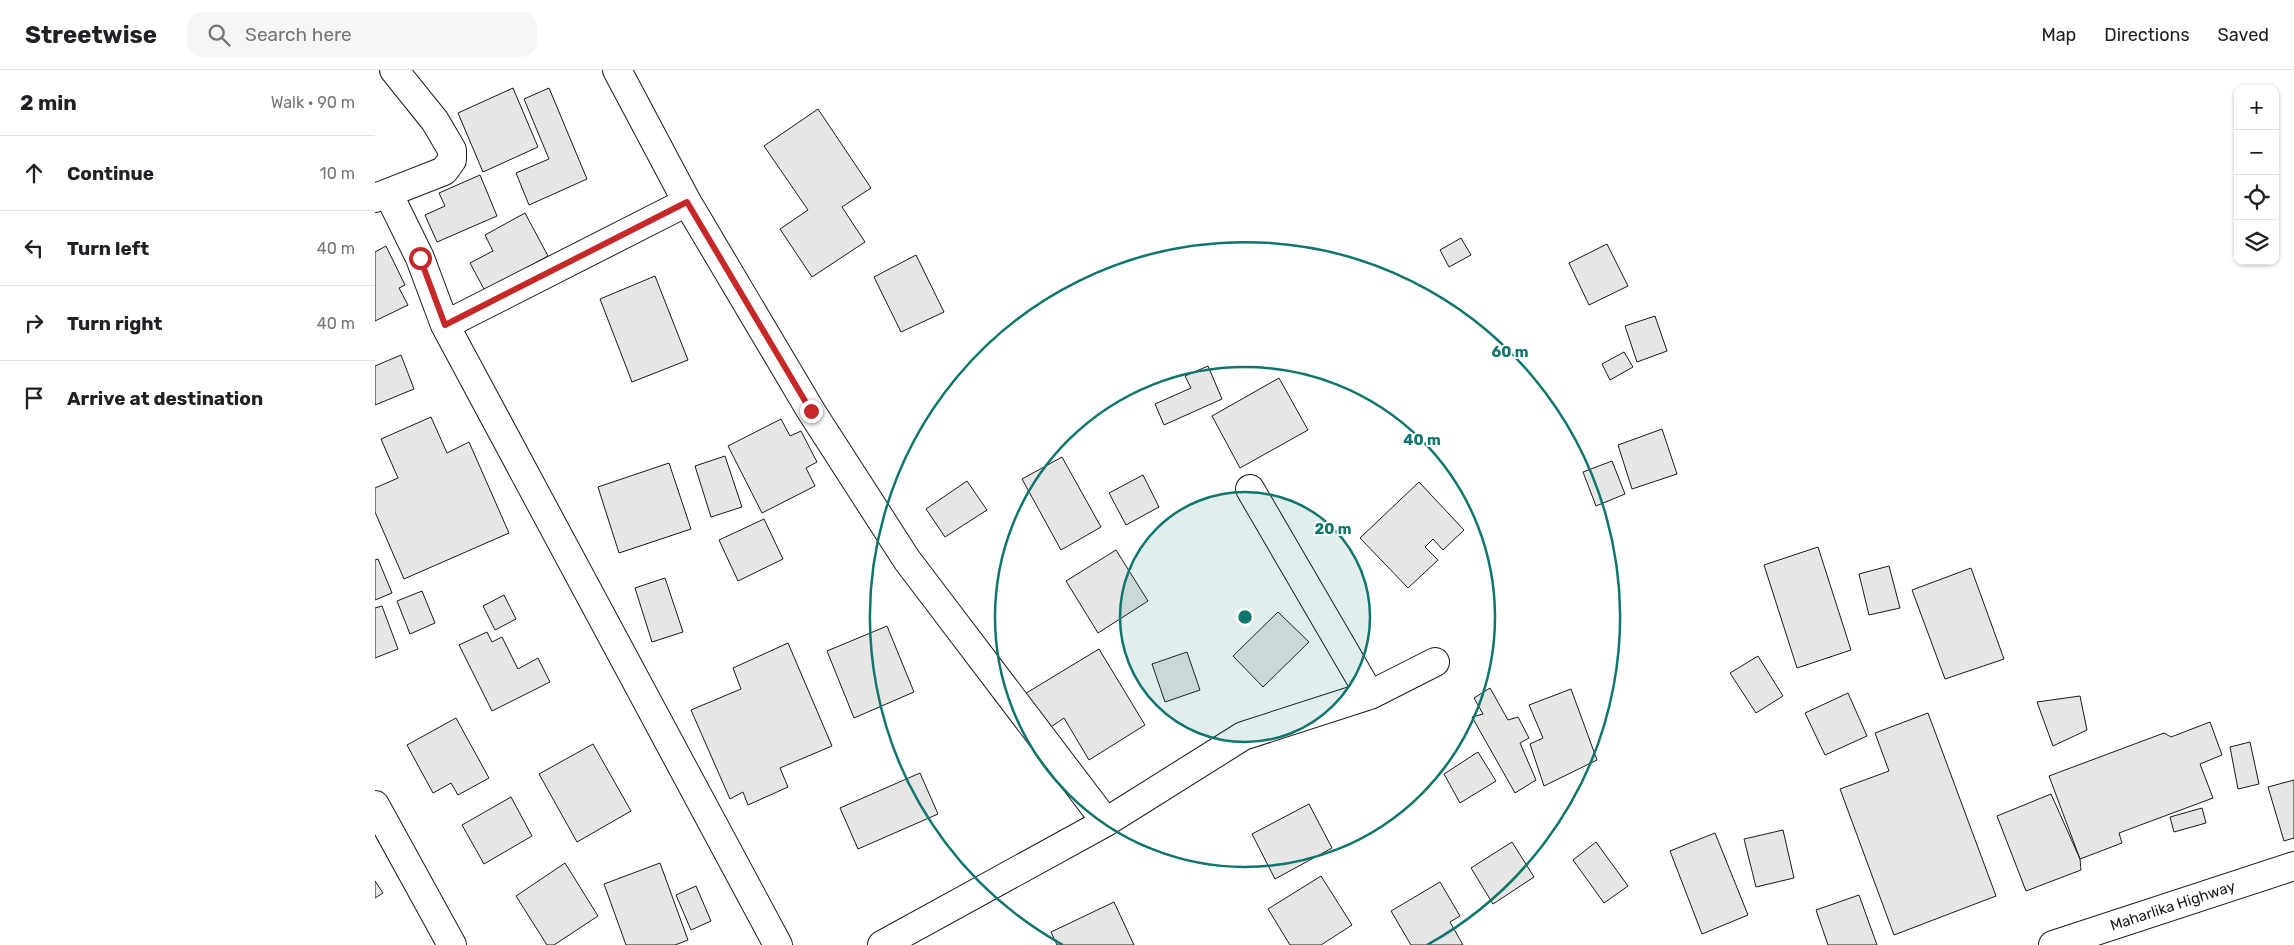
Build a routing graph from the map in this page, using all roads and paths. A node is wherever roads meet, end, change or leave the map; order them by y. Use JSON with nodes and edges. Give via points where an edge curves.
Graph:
{"nodes":[{"id":1,"x":394,"y":70,"type":"edge"},
{"id":2,"x":617,"y":70,"type":"edge"},
{"id":3,"x":381,"y":195,"type":"edge"},
{"id":4,"x":687,"y":202,"type":"junction"},
{"id":5,"x":445,"y":325,"type":"junction"},
{"id":6,"x":1250,"y":489,"type":"dead end"},
{"id":7,"x":1435,"y":662,"type":"dead end"},
{"id":8,"x":1370,"y":695,"type":"junction"},
{"id":9,"x":375,"y":805,"type":"edge"},
{"id":10,"x":1106,"y":822,"type":"junction"},
{"id":11,"x":2294,"y":866,"type":"edge"},
{"id":12,"x":452,"y":945,"type":"edge"},
{"id":13,"x":778,"y":945,"type":"edge"},
{"id":14,"x":882,"y":945,"type":"edge"},
{"id":15,"x":2053,"y":945,"type":"edge"}],
"edges":[{"from":1,"to":3,"type":"main road","via":[[443,134],[452,150],[452,160],[444,171]]},
{"from":2,"to":4,"type":"main road"},
{"from":3,"to":5,"type":"main road","via":[[420,258]]},
{"from":4,"to":5,"type":"main road"},
{"from":4,"to":10,"type":"main road","via":[[811,411],[907,560]]},
{"from":5,"to":13,"type":"main road"},
{"from":6,"to":8,"type":"main road"},
{"from":7,"to":8,"type":"main road"},
{"from":8,"to":10,"type":"main road","via":[[1243,736]]},
{"from":9,"to":12,"type":"main road"},
{"from":10,"to":14,"type":"main road"},
{"from":11,"to":15,"type":"main road","name":"Maharlika Highway"}]}
